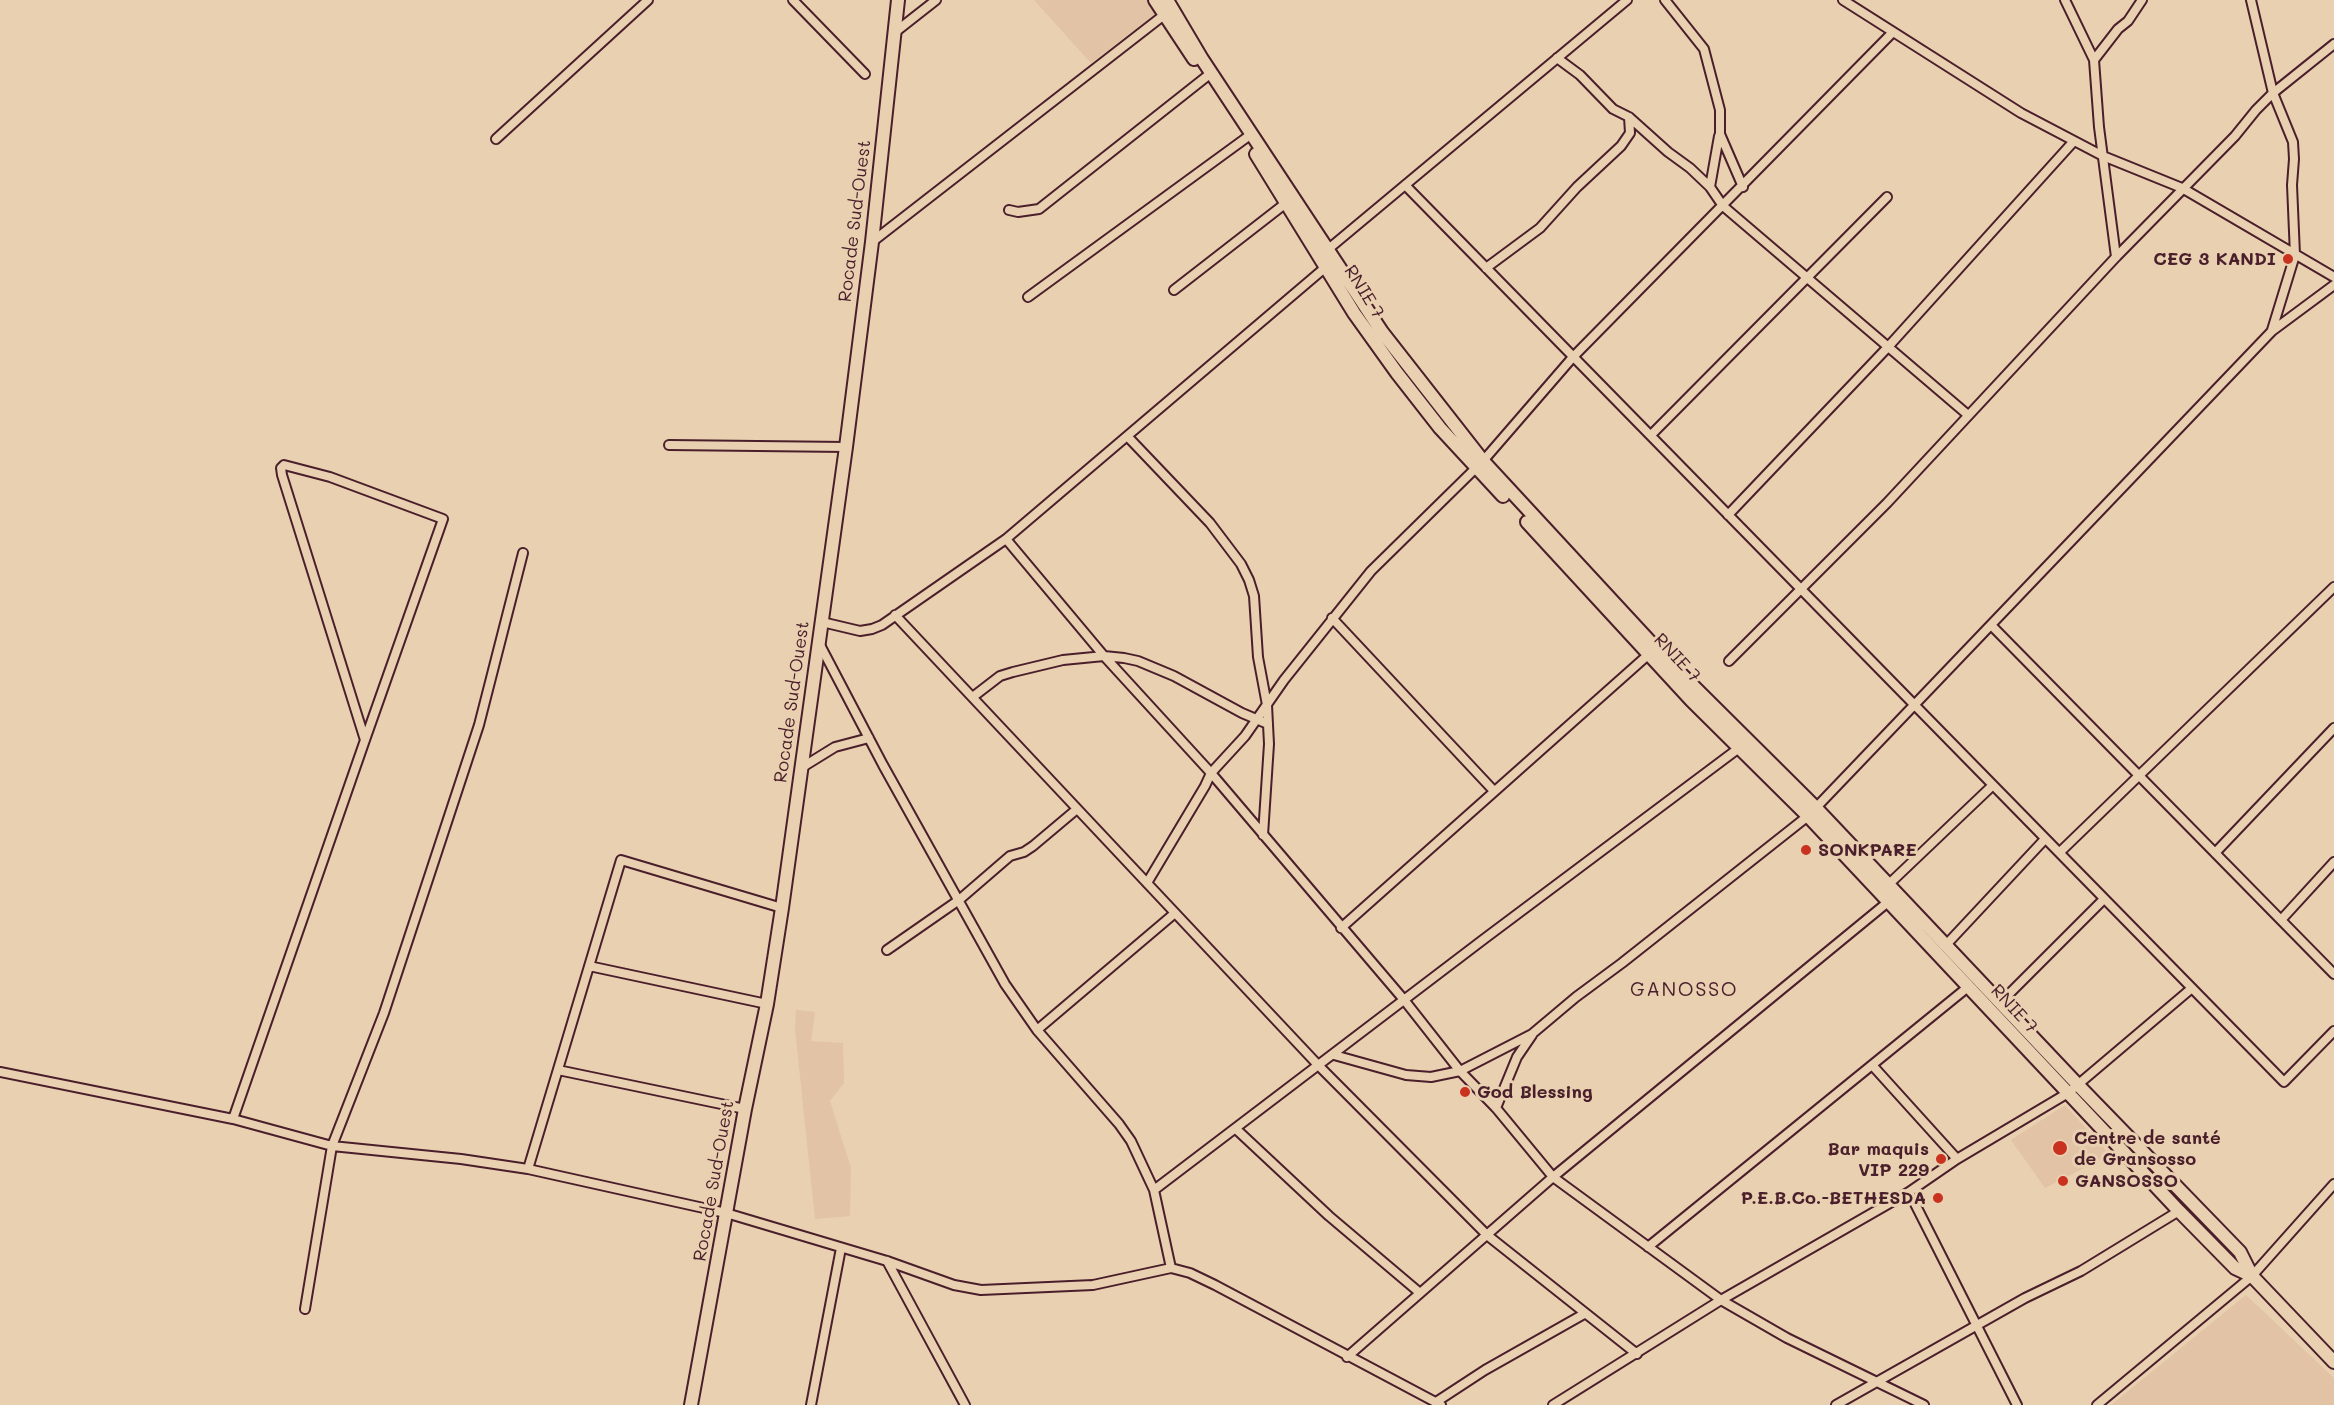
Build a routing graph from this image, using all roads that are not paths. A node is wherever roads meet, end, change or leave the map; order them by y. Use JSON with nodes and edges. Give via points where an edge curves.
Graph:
{"nodes":[{"id":1,"x":648,"y":0,"type":"edge"},
{"id":2,"x":793,"y":0,"type":"edge"},
{"id":3,"x":898,"y":0,"type":"edge"},
{"id":4,"x":936,"y":0,"type":"edge"},
{"id":5,"x":1155,"y":0,"type":"edge"},
{"id":6,"x":1167,"y":0,"type":"edge"},
{"id":7,"x":1627,"y":0,"type":"edge"},
{"id":8,"x":1665,"y":0,"type":"edge"},
{"id":9,"x":1843,"y":0,"type":"edge"},
{"id":10,"x":2065,"y":0,"type":"edge"},
{"id":11,"x":2142,"y":0,"type":"edge"},
{"id":12,"x":2251,"y":0,"type":"edge"},
{"id":13,"x":1164,"y":15,"type":"junction"},
{"id":14,"x":894,"y":33,"type":"junction"},
{"id":15,"x":1892,"y":33,"type":"junction"},
{"id":16,"x":2334,"y":44,"type":"edge"},
{"id":17,"x":1557,"y":58,"type":"junction"},
{"id":18,"x":2094,"y":60,"type":"junction"},
{"id":19,"x":865,"y":74,"type":"dead end"},
{"id":20,"x":1206,"y":77,"type":"junction"},
{"id":21,"x":2273,"y":93,"type":"junction"},
{"id":22,"x":1629,"y":117,"type":"junction"},
{"id":23,"x":1720,"y":134,"type":"junction"},
{"id":24,"x":1246,"y":138,"type":"junction"},
{"id":25,"x":496,"y":139,"type":"dead end"},
{"id":26,"x":2074,"y":141,"type":"junction"},
{"id":27,"x":2103,"y":156,"type":"junction"},
{"id":28,"x":1405,"y":185,"type":"junction"},
{"id":29,"x":1710,"y":187,"type":"junction"},
{"id":30,"x":1743,"y":187,"type":"junction"},
{"id":31,"x":2182,"y":188,"type":"junction"},
{"id":32,"x":1887,"y":197,"type":"dead end"},
{"id":33,"x":1286,"y":202,"type":"junction"},
{"id":34,"x":1723,"y":207,"type":"junction"},
{"id":35,"x":1009,"y":210,"type":"dead end"},
{"id":36,"x":872,"y":242,"type":"junction"},
{"id":37,"x":2295,"y":255,"type":"junction"},
{"id":38,"x":2116,"y":256,"type":"junction"},
{"id":39,"x":1325,"y":257,"type":"junction"},
{"id":40,"x":1486,"y":268,"type":"junction"},
{"id":41,"x":2334,"y":277,"type":"edge"},
{"id":42,"x":1807,"y":278,"type":"junction"},
{"id":43,"x":2334,"y":285,"type":"edge"},
{"id":44,"x":1174,"y":290,"type":"dead end"},
{"id":45,"x":1028,"y":297,"type":"dead end"},
{"id":46,"x":2272,"y":331,"type":"junction"},
{"id":47,"x":1888,"y":347,"type":"junction"},
{"id":48,"x":1573,"y":357,"type":"junction"},
{"id":49,"x":1968,"y":415,"type":"junction"},
{"id":50,"x":1651,"y":435,"type":"junction"},
{"id":51,"x":1128,"y":436,"type":"junction"},
{"id":52,"x":669,"y":445,"type":"dead end"},
{"id":53,"x":846,"y":447,"type":"junction"},
{"id":54,"x":1480,"y":464,"type":"junction"},
{"id":55,"x":1728,"y":515,"type":"junction"},
{"id":56,"x":1006,"y":539,"type":"junction"},
{"id":57,"x":524,"y":553,"type":"dead end"},
{"id":58,"x":2334,"y":587,"type":"edge"},
{"id":59,"x":1800,"y":589,"type":"junction"},
{"id":60,"x":895,"y":615,"type":"junction"},
{"id":61,"x":1332,"y":618,"type":"junction"},
{"id":62,"x":822,"y":622,"type":"junction"},
{"id":63,"x":1990,"y":625,"type":"junction"},
{"id":64,"x":818,"y":640,"type":"junction"},
{"id":65,"x":1649,"y":654,"type":"junction"},
{"id":66,"x":1104,"y":656,"type":"junction"},
{"id":67,"x":1729,"y":661,"type":"dead end"},
{"id":68,"x":974,"y":696,"type":"junction"},
{"id":69,"x":1267,"y":705,"type":"junction"},
{"id":70,"x":1914,"y":705,"type":"junction"},
{"id":71,"x":1257,"y":719,"type":"junction"},
{"id":72,"x":1268,"y":724,"type":"junction"},
{"id":73,"x":2334,"y":728,"type":"edge"},
{"id":74,"x":869,"y":738,"type":"junction"},
{"id":75,"x":365,"y":740,"type":"junction"},
{"id":76,"x":1739,"y":748,"type":"junction"},
{"id":77,"x":801,"y":768,"type":"junction"},
{"id":78,"x":1210,"y":773,"type":"junction"},
{"id":79,"x":2139,"y":776,"type":"junction"},
{"id":80,"x":1993,"y":785,"type":"junction"},
{"id":81,"x":1494,"y":791,"type":"junction"},
{"id":82,"x":1077,"y":808,"type":"junction"},
{"id":83,"x":1812,"y":812,"type":"junction"},
{"id":84,"x":1263,"y":835,"type":"junction"},
{"id":85,"x":2046,"y":839,"type":"junction"},
{"id":86,"x":2060,"y":852,"type":"junction"},
{"id":87,"x":2215,"y":853,"type":"junction"},
{"id":88,"x":2334,"y":862,"type":"edge"},
{"id":89,"x":1147,"y":883,"type":"junction"},
{"id":90,"x":1889,"y":884,"type":"junction"},
{"id":91,"x":2104,"y":898,"type":"junction"},
{"id":92,"x":960,"y":900,"type":"junction"},
{"id":93,"x":1888,"y":902,"type":"junction"},
{"id":94,"x":782,"y":908,"type":"junction"},
{"id":95,"x":1175,"y":913,"type":"junction"},
{"id":96,"x":2281,"y":920,"type":"junction"},
{"id":97,"x":1341,"y":927,"type":"junction"},
{"id":98,"x":1945,"y":946,"type":"junction"},
{"id":99,"x":887,"y":950,"type":"dead end"},
{"id":100,"x":589,"y":966,"type":"junction"},
{"id":101,"x":2334,"y":974,"type":"edge"},
{"id":102,"x":1968,"y":987,"type":"junction"},
{"id":103,"x":2192,"y":988,"type":"junction"},
{"id":104,"x":1405,"y":1001,"type":"junction"},
{"id":105,"x":2001,"y":1002,"type":"junction"},
{"id":106,"x":767,"y":1004,"type":"junction"},
{"id":107,"x":1037,"y":1030,"type":"junction"},
{"id":108,"x":2334,"y":1030,"type":"edge"},
{"id":109,"x":1532,"y":1034,"type":"junction"},
{"id":110,"x":1334,"y":1055,"type":"junction"},
{"id":111,"x":1872,"y":1065,"type":"junction"},
{"id":112,"x":1319,"y":1066,"type":"junction"},
{"id":113,"x":558,"y":1070,"type":"junction"},
{"id":114,"x":1460,"y":1071,"type":"junction"},
{"id":115,"x":0,"y":1072,"type":"edge"},
{"id":116,"x":2073,"y":1089,"type":"junction"},
{"id":117,"x":1496,"y":1108,"type":"junction"},
{"id":118,"x":745,"y":1109,"type":"junction"},
{"id":119,"x":233,"y":1119,"type":"junction"},
{"id":120,"x":1236,"y":1129,"type":"junction"},
{"id":121,"x":332,"y":1146,"type":"junction"},
{"id":122,"x":1958,"y":1159,"type":"junction"},
{"id":123,"x":528,"y":1169,"type":"junction"},
{"id":124,"x":1553,"y":1178,"type":"junction"},
{"id":125,"x":2334,"y":1184,"type":"edge"},
{"id":126,"x":1154,"y":1191,"type":"junction"},
{"id":127,"x":1909,"y":1192,"type":"junction"},
{"id":128,"x":2179,"y":1211,"type":"junction"},
{"id":129,"x":726,"y":1213,"type":"junction"},
{"id":130,"x":1486,"y":1235,"type":"junction"},
{"id":131,"x":1648,"y":1247,"type":"junction"},
{"id":132,"x":842,"y":1248,"type":"junction"},
{"id":133,"x":886,"y":1261,"type":"junction"},
{"id":134,"x":1171,"y":1268,"type":"junction"},
{"id":135,"x":2252,"y":1276,"type":"junction"},
{"id":136,"x":1420,"y":1293,"type":"junction"},
{"id":137,"x":1721,"y":1300,"type":"junction"},
{"id":138,"x":304,"y":1309,"type":"dead end"},
{"id":139,"x":1584,"y":1314,"type":"junction"},
{"id":140,"x":1976,"y":1325,"type":"junction"},
{"id":141,"x":1637,"y":1354,"type":"junction"},
{"id":142,"x":1347,"y":1357,"type":"junction"},
{"id":143,"x":2334,"y":1362,"type":"edge"},
{"id":144,"x":1876,"y":1382,"type":"junction"},
{"id":145,"x":1567,"y":1402,"type":"edge"},
{"id":146,"x":1438,"y":1404,"type":"edge"},
{"id":147,"x":691,"y":1405,"type":"edge"},
{"id":148,"x":811,"y":1405,"type":"edge"},
{"id":149,"x":965,"y":1405,"type":"edge"},
{"id":150,"x":1553,"y":1405,"type":"edge"},
{"id":151,"x":1836,"y":1405,"type":"edge"},
{"id":152,"x":1924,"y":1405,"type":"edge"},
{"id":153,"x":2017,"y":1405,"type":"edge"},
{"id":154,"x":2097,"y":1405,"type":"edge"}],
"edges":[{"from":1,"to":25,"type":"street"},
{"from":2,"to":19,"type":"street"},
{"from":3,"to":14,"type":"main road","name":"Rocade Sud-Ouest"},
{"from":4,"to":14,"type":"street"},
{"from":5,"to":13,"type":"main road","name":"RNIE 7","number":"RNIE 7"},
{"from":6,"to":39,"type":"main road","name":"RNIE 7","number":"RNIE 7"},
{"from":7,"to":17,"type":"street"},
{"from":8,"to":23,"type":"street","via":[[1704,49],[1720,110]]},
{"from":9,"to":15,"type":"street"},
{"from":10,"to":18,"type":"street"},
{"from":11,"to":18,"type":"street"},
{"from":12,"to":21,"type":"street"},
{"from":13,"to":20,"type":"main road","name":"RNIE 7","number":"RNIE 7"},
{"from":13,"to":36,"type":"street"},
{"from":14,"to":36,"type":"main road","name":"Rocade Sud-Ouest"},
{"from":15,"to":26,"type":"street","via":[[2020,113]]},
{"from":15,"to":30,"type":"street"},
{"from":16,"to":21,"type":"street"},
{"from":17,"to":22,"type":"street","via":[[1613,109]]},
{"from":17,"to":28,"type":"street"},
{"from":18,"to":27,"type":"street"},
{"from":20,"to":24,"type":"main road","name":"RNIE 7","number":"RNIE 7"},
{"from":20,"to":35,"type":"street","via":[[1039,209]]},
{"from":21,"to":31,"type":"street"},
{"from":21,"to":37,"type":"street","via":[[2292,142]]},
{"from":22,"to":29,"type":"street"},
{"from":22,"to":40,"type":"street","via":[[1630,133],[1621,146],[1540,228]]},
{"from":23,"to":29,"type":"street"},
{"from":23,"to":30,"type":"street"},
{"from":24,"to":33,"type":"main road","name":"RNIE 7","number":"RNIE 7"},
{"from":24,"to":45,"type":"street"},
{"from":26,"to":27,"type":"street"},
{"from":26,"to":47,"type":"street"},
{"from":27,"to":31,"type":"street"},
{"from":27,"to":38,"type":"street"},
{"from":28,"to":39,"type":"street"},
{"from":28,"to":40,"type":"street"},
{"from":29,"to":34,"type":"street"},
{"from":30,"to":34,"type":"street"},
{"from":31,"to":37,"type":"street"},
{"from":31,"to":38,"type":"street"},
{"from":32,"to":42,"type":"street"},
{"from":33,"to":39,"type":"main road","name":"RNIE 7","number":"RNIE 7"},
{"from":33,"to":44,"type":"street"},
{"from":34,"to":42,"type":"street"},
{"from":34,"to":48,"type":"street"},
{"from":36,"to":53,"type":"main road","name":"Rocade Sud-Ouest"},
{"from":37,"to":41,"type":"street"},
{"from":37,"to":46,"type":"street"},
{"from":38,"to":49,"type":"street"},
{"from":39,"to":51,"type":"street"},
{"from":39,"to":54,"type":"main road","name":"RNIE 7","number":"RNIE 7","via":[[1354,313],[1397,373],[1440,428]]},
{"from":40,"to":48,"type":"street"},
{"from":42,"to":47,"type":"street"},
{"from":42,"to":50,"type":"street"},
{"from":43,"to":46,"type":"street"},
{"from":46,"to":63,"type":"street"},
{"from":47,"to":49,"type":"street"},
{"from":47,"to":55,"type":"street"},
{"from":48,"to":50,"type":"street"},
{"from":48,"to":54,"type":"street"},
{"from":49,"to":59,"type":"street"},
{"from":50,"to":55,"type":"street"},
{"from":51,"to":56,"type":"street"},
{"from":51,"to":69,"type":"street","via":[[1210,523],[1241,564],[1254,596],[1258,657]]},
{"from":52,"to":53,"type":"street"},
{"from":53,"to":62,"type":"main road","name":"Rocade Sud-Ouest"},
{"from":54,"to":61,"type":"street","via":[[1371,571]]},
{"from":54,"to":65,"type":"main road","name":"RNIE 7","number":"RNIE 7"},
{"from":54,"to":83,"type":"main road","name":"RNIE 7","number":"RNIE 7"},
{"from":55,"to":59,"type":"street"},
{"from":56,"to":60,"type":"street"},
{"from":56,"to":66,"type":"street"},
{"from":57,"to":121,"type":"street","via":[[479,725],[384,1013]]},
{"from":58,"to":79,"type":"street"},
{"from":59,"to":67,"type":"street"},
{"from":59,"to":70,"type":"street"},
{"from":60,"to":62,"type":"street","via":[[882,625],[860,631]]},
{"from":60,"to":68,"type":"street"},
{"from":61,"to":69,"type":"street"},
{"from":61,"to":81,"type":"street"},
{"from":62,"to":64,"type":"main road","name":"Rocade Sud-Ouest"},
{"from":63,"to":70,"type":"street"},
{"from":63,"to":79,"type":"street"},
{"from":64,"to":74,"type":"street"},
{"from":64,"to":77,"type":"main road","name":"Rocade Sud-Ouest"},
{"from":65,"to":76,"type":"main road","name":"RNIE 7","number":"RNIE 7"},
{"from":65,"to":81,"type":"street"},
{"from":66,"to":68,"type":"street","via":[[1063,660],[1000,676]]},
{"from":66,"to":71,"type":"street","via":[[1138,661]]},
{"from":66,"to":78,"type":"street"},
{"from":68,"to":82,"type":"street"},
{"from":69,"to":71,"type":"street"},
{"from":69,"to":72,"type":"street"},
{"from":70,"to":80,"type":"street"},
{"from":70,"to":83,"type":"street"},
{"from":71,"to":72,"type":"street"},
{"from":71,"to":78,"type":"street"},
{"from":72,"to":84,"type":"street"},
{"from":73,"to":87,"type":"street"},
{"from":74,"to":77,"type":"street","via":[[835,747]]},
{"from":74,"to":92,"type":"street"},
{"from":75,"to":75,"type":"street","via":[[282,475],[284,465],[330,477],[443,519]]},
{"from":75,"to":119,"type":"street"},
{"from":76,"to":83,"type":"main road","name":"RNIE 7","number":"RNIE 7"},
{"from":76,"to":104,"type":"street"},
{"from":77,"to":94,"type":"main road","name":"Rocade Sud-Ouest"},
{"from":78,"to":84,"type":"street"},
{"from":78,"to":89,"type":"street"},
{"from":79,"to":86,"type":"street"},
{"from":79,"to":87,"type":"street"},
{"from":80,"to":85,"type":"street"},
{"from":80,"to":90,"type":"street"},
{"from":81,"to":97,"type":"street"},
{"from":82,"to":89,"type":"street"},
{"from":82,"to":92,"type":"street","via":[[1033,846],[1010,856]]},
{"from":83,"to":90,"type":"main road","name":"RNIE 7","number":"RNIE 7"},
{"from":83,"to":93,"type":"main road","name":"RNIE 7","number":"RNIE 7"},
{"from":83,"to":109,"type":"street"},
{"from":84,"to":97,"type":"street"},
{"from":85,"to":86,"type":"street"},
{"from":85,"to":98,"type":"street"},
{"from":86,"to":91,"type":"street"},
{"from":87,"to":96,"type":"street"},
{"from":88,"to":96,"type":"street"},
{"from":89,"to":95,"type":"street"},
{"from":90,"to":98,"type":"main road","name":"RNIE 7","number":"RNIE 7"},
{"from":91,"to":103,"type":"street"},
{"from":91,"to":105,"type":"street"},
{"from":92,"to":99,"type":"street"},
{"from":92,"to":107,"type":"street","via":[[1005,984]]},
{"from":93,"to":102,"type":"main road","name":"RNIE 7","number":"RNIE 7"},
{"from":93,"to":124,"type":"street"},
{"from":94,"to":100,"type":"street","via":[[621,860]]},
{"from":94,"to":106,"type":"main road","name":"Rocade Sud-Ouest"},
{"from":95,"to":107,"type":"street"},
{"from":95,"to":112,"type":"street"},
{"from":96,"to":101,"type":"street"},
{"from":97,"to":104,"type":"street"},
{"from":98,"to":105,"type":"main road","name":"RNIE 7","number":"RNIE 7"},
{"from":100,"to":106,"type":"street"},
{"from":100,"to":113,"type":"street"},
{"from":102,"to":111,"type":"street"},
{"from":102,"to":116,"type":"main road","name":"RNIE 7","number":"RNIE 7"},
{"from":103,"to":108,"type":"street","via":[[2284,1082]]},
{"from":103,"to":116,"type":"street"},
{"from":104,"to":110,"type":"street"},
{"from":104,"to":114,"type":"street"},
{"from":105,"to":116,"type":"main road","name":"RNIE 7","number":"RNIE 7"},
{"from":106,"to":118,"type":"main road","name":"Rocade Sud-Ouest"},
{"from":107,"to":126,"type":"street","via":[[1119,1124],[1136,1149]]},
{"from":109,"to":114,"type":"street"},
{"from":109,"to":117,"type":"street","via":[[1517,1057]]},
{"from":110,"to":112,"type":"street"},
{"from":110,"to":114,"type":"street","via":[[1419,1077]]},
{"from":111,"to":122,"type":"street"},
{"from":111,"to":131,"type":"street"},
{"from":112,"to":120,"type":"street"},
{"from":112,"to":130,"type":"street"},
{"from":113,"to":118,"type":"street"},
{"from":113,"to":123,"type":"street"},
{"from":114,"to":117,"type":"street"},
{"from":115,"to":119,"type":"street"},
{"from":116,"to":122,"type":"street"},
{"from":116,"to":128,"type":"main road","name":"RNIE 7","number":"RNIE 7"},
{"from":116,"to":135,"type":"main road","name":"RNIE 7","number":"RNIE 7","via":[[2240,1252]]},
{"from":117,"to":124,"type":"street"},
{"from":118,"to":129,"type":"main road","name":"Rocade Sud-Ouest"},
{"from":119,"to":121,"type":"street"},
{"from":120,"to":126,"type":"street"},
{"from":120,"to":136,"type":"street","via":[[1329,1216]]},
{"from":121,"to":123,"type":"street"},
{"from":121,"to":138,"type":"street"},
{"from":122,"to":127,"type":"street"},
{"from":123,"to":129,"type":"street"},
{"from":124,"to":130,"type":"street"},
{"from":124,"to":131,"type":"street"},
{"from":125,"to":135,"type":"street"},
{"from":126,"to":134,"type":"street"},
{"from":127,"to":137,"type":"street"},
{"from":127,"to":140,"type":"street"},
{"from":128,"to":135,"type":"main road","name":"RNIE 7","number":"RNIE 7","via":[[2235,1268]]},
{"from":128,"to":140,"type":"street","via":[[2082,1271]]},
{"from":129,"to":132,"type":"street"},
{"from":129,"to":147,"type":"main road","name":"Rocade Sud-Ouest"},
{"from":130,"to":136,"type":"street"},
{"from":130,"to":139,"type":"street"},
{"from":131,"to":137,"type":"street"},
{"from":132,"to":133,"type":"street"},
{"from":132,"to":148,"type":"street"},
{"from":133,"to":134,"type":"street","via":[[954,1285],[981,1290],[1093,1285]]},
{"from":133,"to":149,"type":"street"},
{"from":134,"to":142,"type":"street","via":[[1198,1277]]},
{"from":135,"to":143,"type":"main road","name":"RNIE 7","number":"RNIE 7"},
{"from":135,"to":154,"type":"street"},
{"from":136,"to":142,"type":"street"},
{"from":137,"to":141,"type":"street"},
{"from":137,"to":144,"type":"street"},
{"from":139,"to":141,"type":"street"},
{"from":139,"to":146,"type":"street","via":[[1485,1370]]},
{"from":140,"to":144,"type":"street"},
{"from":140,"to":153,"type":"street"},
{"from":141,"to":145,"type":"street"},
{"from":142,"to":146,"type":"street"},
{"from":144,"to":151,"type":"street"},
{"from":144,"to":152,"type":"street"},
{"from":145,"to":150,"type":"street"}]}
